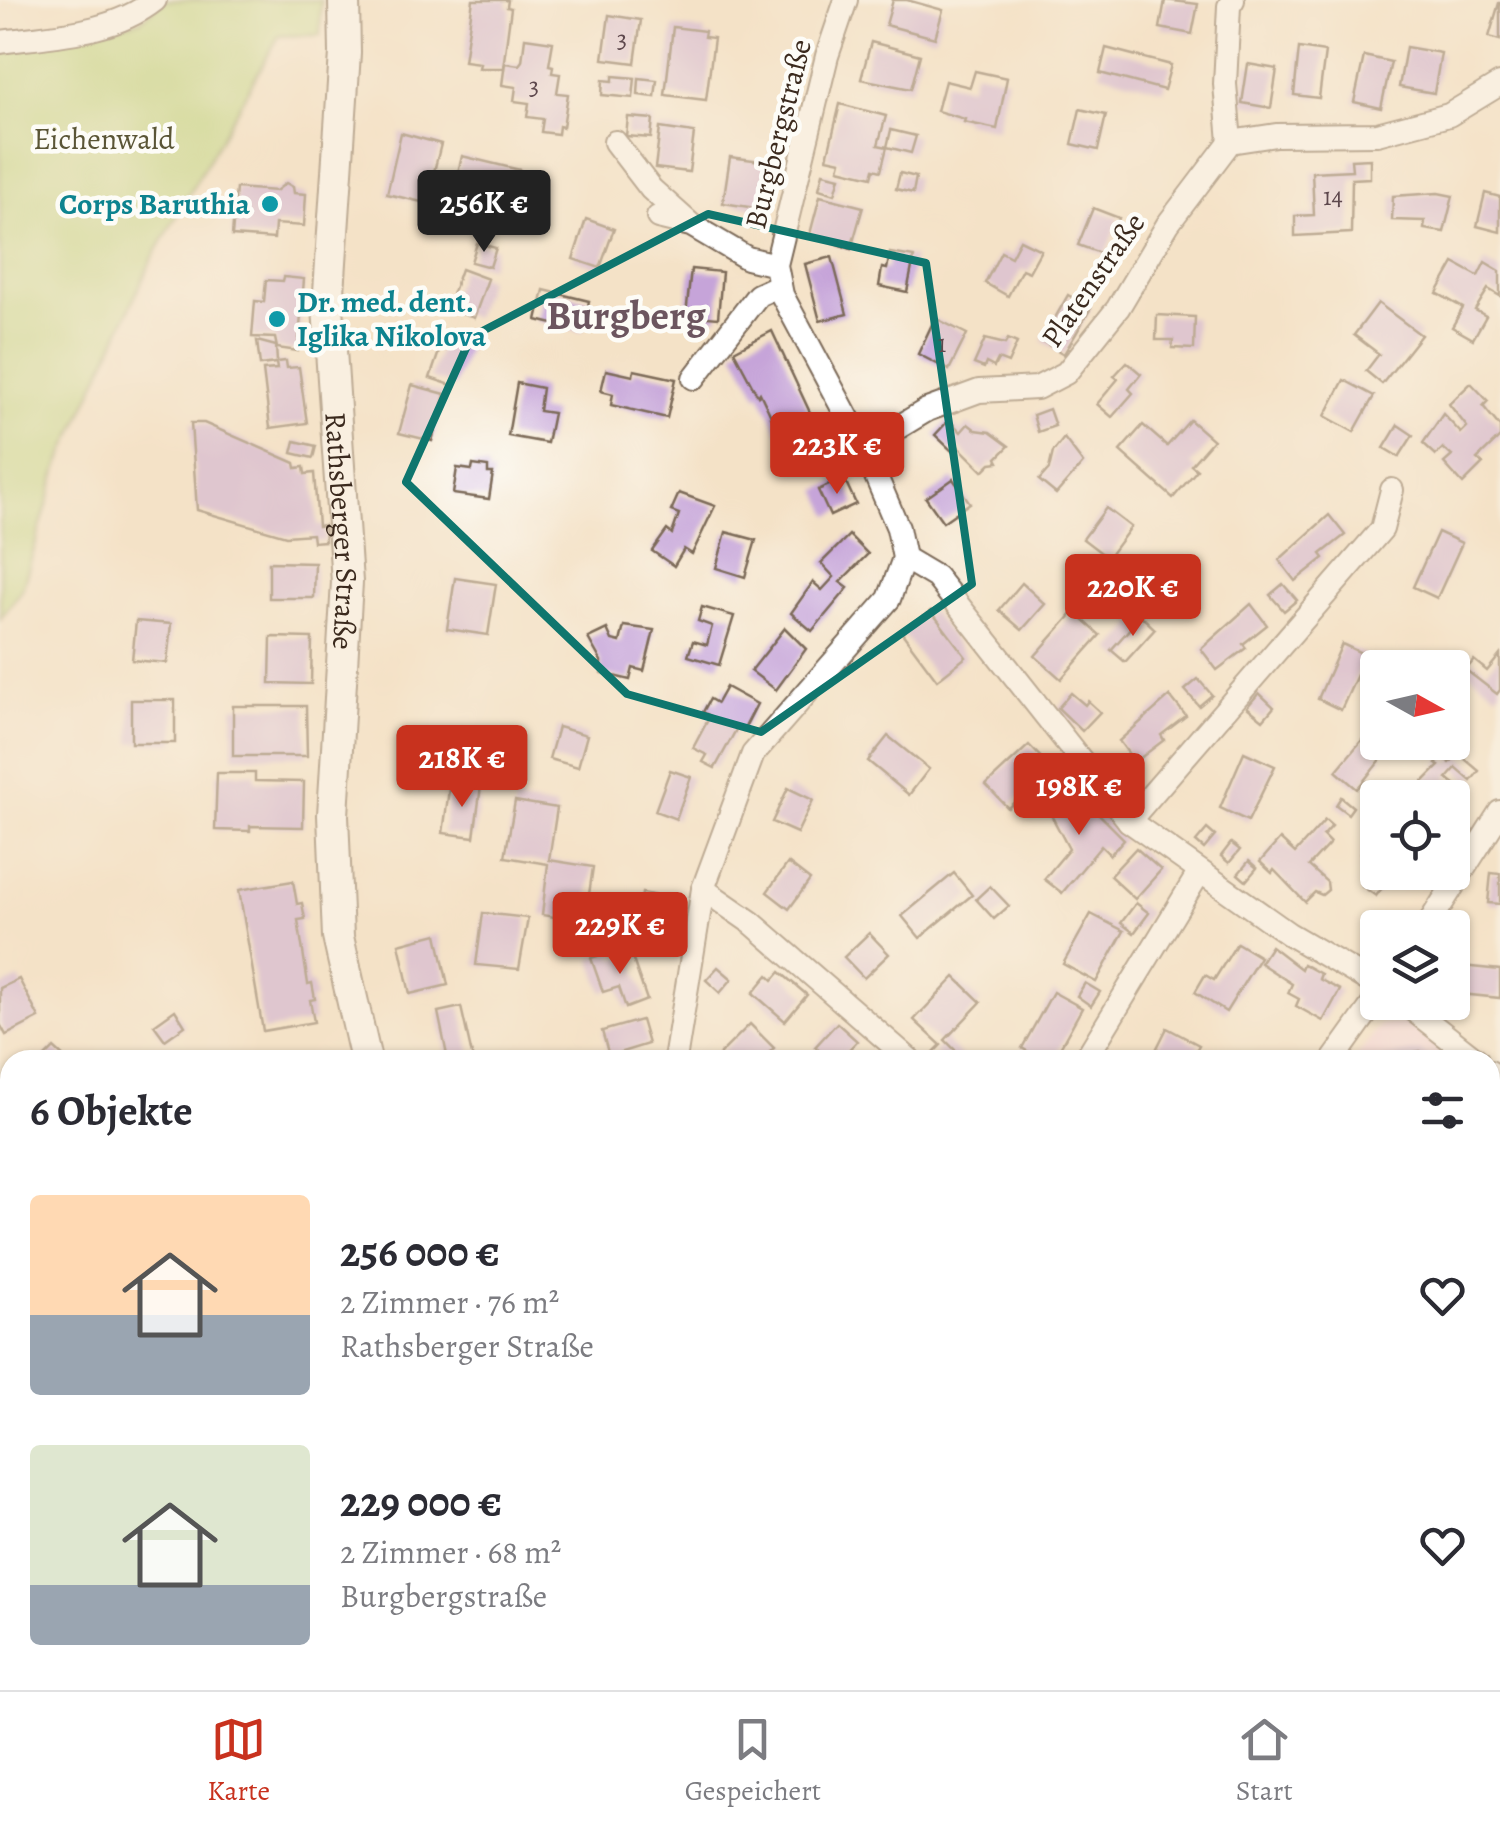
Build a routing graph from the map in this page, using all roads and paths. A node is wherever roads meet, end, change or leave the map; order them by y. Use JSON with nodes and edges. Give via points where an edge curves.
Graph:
{"nodes":[{"id":1,"x":155,"y":0,"type":"edge"},
{"id":2,"x":344,"y":0,"type":"edge"},
{"id":3,"x":846,"y":0,"type":"edge"},
{"id":4,"x":1233,"y":0,"type":"edge"},
{"id":5,"x":0,"y":42,"type":"edge"},
{"id":6,"x":1500,"y":84,"type":"edge"},
{"id":7,"x":616,"y":142,"type":"dead end"},
{"id":8,"x":1230,"y":142,"type":"junction"},
{"id":9,"x":658,"y":217,"type":"dead end"},
{"id":10,"x":692,"y":225,"type":"junction"},
{"id":11,"x":778,"y":275,"type":"junction"},
{"id":12,"x":694,"y":378,"type":"dead end"},
{"id":13,"x":864,"y":448,"type":"junction"},
{"id":14,"x":1392,"y":490,"type":"dead end"},
{"id":15,"x":904,"y":558,"type":"junction"},
{"id":16,"x":1500,"y":812,"type":"edge"},
{"id":17,"x":1129,"y":820,"type":"junction"},
{"id":18,"x":1199,"y":873,"type":"junction"},
{"id":19,"x":703,"y":889,"type":"junction"},
{"id":20,"x":1437,"y":910,"type":"edge"},
{"id":21,"x":1360,"y":975,"type":"edge"},
{"id":22,"x":1362,"y":1020,"type":"edge"},
{"id":23,"x":1426,"y":1020,"type":"edge"},
{"id":24,"x":364,"y":1050,"type":"edge"},
{"id":25,"x":677,"y":1050,"type":"edge"},
{"id":26,"x":898,"y":1050,"type":"edge"},
{"id":27,"x":1091,"y":1050,"type":"edge"},
{"id":28,"x":1340,"y":1050,"type":"edge"},
{"id":29,"x":1463,"y":1050,"type":"edge"}],
"edges":[{"from":1,"to":5,"type":"street","via":[[105,27]]},
{"from":2,"to":24,"type":"street","name":"Rathsberger Straße","via":[[328,307],[347,582],[334,816],[338,938]]},
{"from":3,"to":11,"type":"street","name":"Burgbergstraße","via":[[827,56]]},
{"from":4,"to":8,"type":"street","via":[[1224,84]]},
{"from":6,"to":8,"type":"street","via":[[1449,115],[1377,134]]},
{"from":7,"to":10,"type":"street","via":[[651,189]]},
{"from":8,"to":13,"type":"street","name":"Platenstraße","via":[[1066,373],[1037,388],[979,391],[927,410]]},
{"from":9,"to":10,"type":"street"},
{"from":10,"to":11,"type":"street"},
{"from":11,"to":12,"type":"street"},
{"from":11,"to":13,"type":"street","via":[[782,295]]},
{"from":13,"to":15,"type":"street"},
{"from":14,"to":17,"type":"street","via":[[1382,529]]},
{"from":15,"to":17,"type":"street","via":[[936,576]]},
{"from":15,"to":19,"type":"street","via":[[889,599],[752,754]]},
{"from":16,"to":20,"type":"street"},
{"from":17,"to":18,"type":"street"},
{"from":18,"to":21,"type":"street"},
{"from":18,"to":27,"type":"street"},
{"from":19,"to":25,"type":"street"},
{"from":19,"to":26,"type":"street"},
{"from":22,"to":28,"type":"street"},
{"from":23,"to":29,"type":"street"}]}
